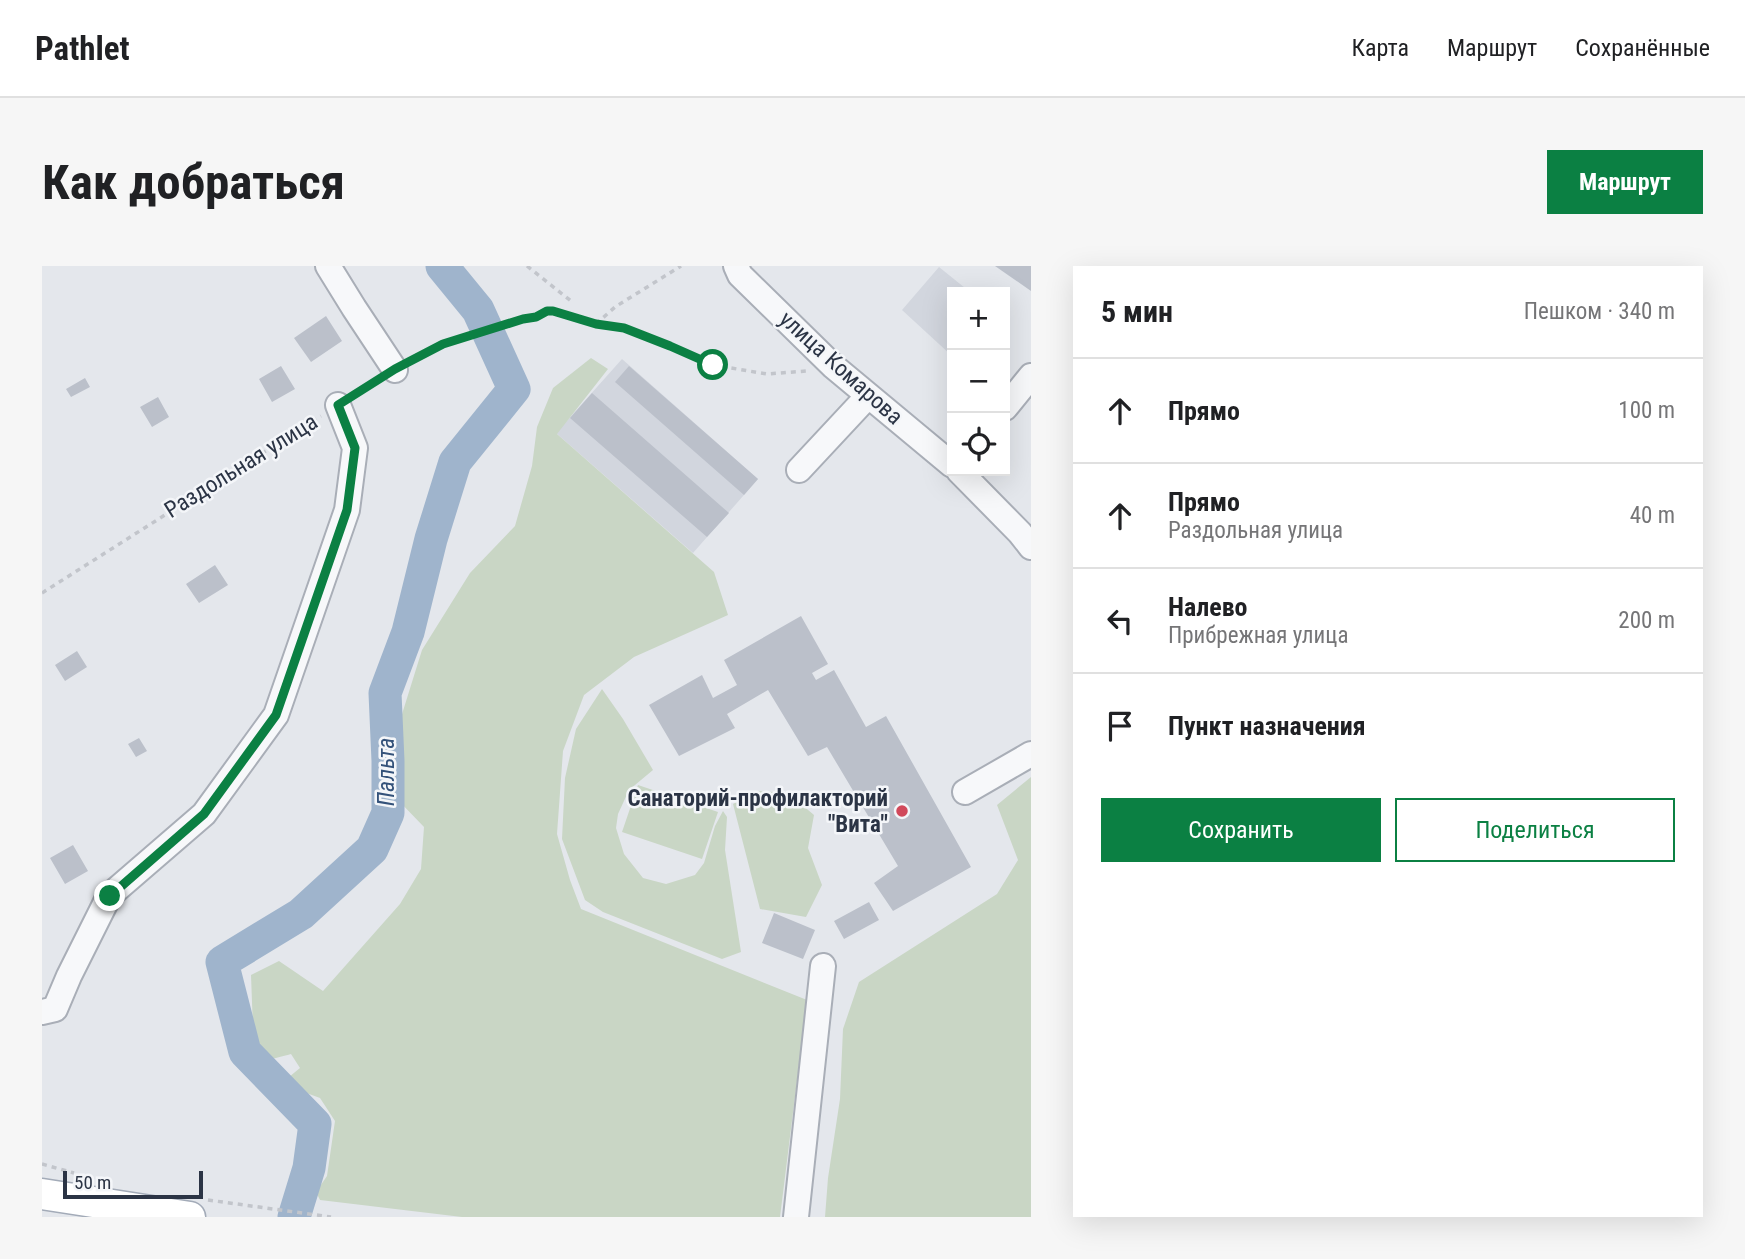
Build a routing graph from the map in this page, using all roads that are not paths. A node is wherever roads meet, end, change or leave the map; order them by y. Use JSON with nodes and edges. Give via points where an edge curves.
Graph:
{"nodes":[{"id":1,"x":328,"y":266,"type":"edge"},
{"id":2,"x":736,"y":266,"type":"edge"},
{"id":3,"x":395,"y":369,"type":"road end"},
{"id":4,"x":1031,"y":376,"type":"edge"},
{"id":5,"x":868,"y":396,"type":"junction"},
{"id":6,"x":1010,"y":402,"type":"edge"},
{"id":7,"x":338,"y":405,"type":"road end"},
{"id":8,"x":947,"y":461,"type":"edge"},
{"id":9,"x":799,"y":470,"type":"dead end"},
{"id":10,"x":964,"y":476,"type":"edge"},
{"id":11,"x":1031,"y":547,"type":"edge"},
{"id":12,"x":1031,"y":754,"type":"edge"},
{"id":13,"x":965,"y":792,"type":"dead end"},
{"id":14,"x":823,"y":966,"type":"dead end"},
{"id":15,"x":42,"y":1012,"type":"edge"},
{"id":16,"x":42,"y":1194,"type":"edge"},
{"id":17,"x":194,"y":1208,"type":"edge"},
{"id":18,"x":796,"y":1217,"type":"edge"}],
"edges":[{"from":1,"to":3,"type":"street"},
{"from":2,"to":5,"type":"street","name":"улица Комарова","via":[[740,275]]},
{"from":4,"to":6,"type":"street"},
{"from":5,"to":8,"type":"street","name":"улица Комарова"},
{"from":5,"to":9,"type":"street"},
{"from":7,"to":15,"type":"street","via":[[355,448],[347,510],[276,715],[204,814],[110,896],[55,1009]]},
{"from":10,"to":11,"type":"street"},
{"from":12,"to":13,"type":"street"},
{"from":14,"to":18,"type":"street"},
{"from":16,"to":17,"type":"main road","via":[[127,1207]]}]}
